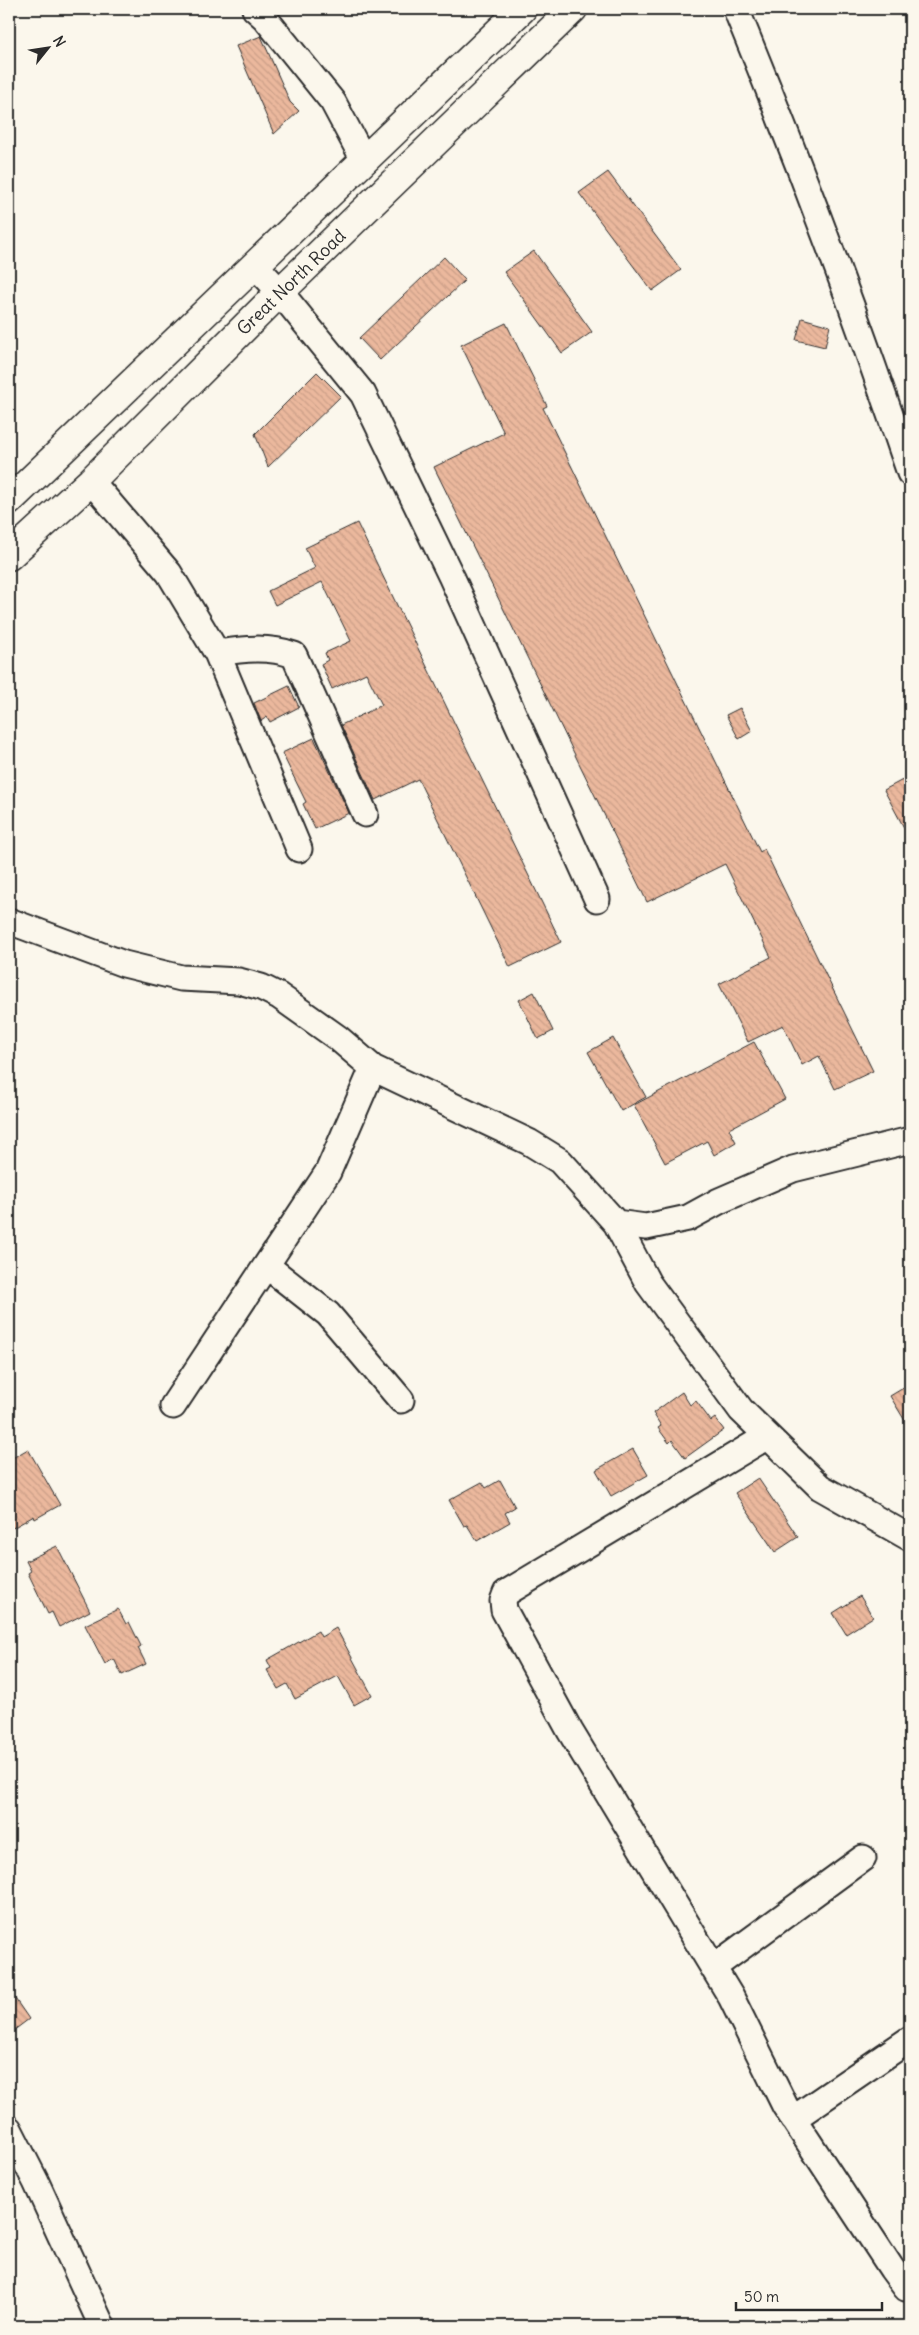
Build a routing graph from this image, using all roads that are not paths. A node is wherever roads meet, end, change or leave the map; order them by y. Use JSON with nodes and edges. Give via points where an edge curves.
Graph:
{"nodes":[{"id":1,"x":255,"y":9,"type":"edge"},
{"id":2,"x":522,"y":9,"type":"edge"},
{"id":3,"x":574,"y":9,"type":"edge"},
{"id":4,"x":736,"y":9,"type":"edge"},
{"id":5,"x":364,"y":160,"type":"junction"},
{"id":6,"x":255,"y":265,"type":"junction"},
{"id":7,"x":280,"y":292,"type":"junction"},
{"id":8,"x":910,"y":473,"type":"edge"},
{"id":9,"x":91,"y":481,"type":"junction"},
{"id":10,"x":9,"y":501,"type":"edge"},
{"id":11,"x":9,"y":556,"type":"edge"},
{"id":12,"x":217,"y":653,"type":"junction"},
{"id":13,"x":365,"y":814,"type":"dead end"},
{"id":14,"x":299,"y":849,"type":"dead end"},
{"id":15,"x":597,"y":899,"type":"dead end"},
{"id":16,"x":9,"y":922,"type":"edge"},
{"id":17,"x":373,"y":1068,"type":"junction"},
{"id":18,"x":910,"y":1140,"type":"edge"},
{"id":19,"x":616,"y":1223,"type":"junction"},
{"id":20,"x":267,"y":1266,"type":"junction"},
{"id":21,"x":402,"y":1400,"type":"dead end"},
{"id":22,"x":173,"y":1406,"type":"dead end"},
{"id":23,"x":766,"y":1436,"type":"junction"},
{"id":24,"x":910,"y":1538,"type":"edge"},
{"id":25,"x":863,"y":1858,"type":"dead end"},
{"id":26,"x":714,"y":1967,"type":"junction"},
{"id":27,"x":910,"y":2039,"type":"edge"},
{"id":28,"x":793,"y":2119,"type":"junction"},
{"id":29,"x":9,"y":2129,"type":"edge"},
{"id":30,"x":910,"y":2287,"type":"edge"},
{"id":31,"x":102,"y":2326,"type":"edge"}],
"edges":[{"from":1,"to":5,"type":"street","via":[[266,18],[333,102]]},
{"from":2,"to":5,"type":"highway"},
{"from":3,"to":7,"type":"highway","name":"Great North Road"},
{"from":4,"to":8,"type":"street","via":[[873,362]]},
{"from":5,"to":6,"type":"highway"},
{"from":6,"to":7,"type":"street"},
{"from":6,"to":10,"type":"highway"},
{"from":7,"to":9,"type":"highway","name":"Great North Road"},
{"from":7,"to":15,"type":"street","via":[[363,394],[452,578]]},
{"from":9,"to":11,"type":"highway","name":"Great North Road"},
{"from":9,"to":12,"type":"street","via":[[169,573]]},
{"from":12,"to":13,"type":"street","via":[[254,648],[277,649],[294,655]]},
{"from":12,"to":14,"type":"street"},
{"from":16,"to":17,"type":"street","via":[[124,964],[181,978],[238,981],[261,987],[338,1038]]},
{"from":17,"to":19,"type":"street","via":[[529,1142],[560,1162]]},
{"from":17,"to":20,"type":"street","via":[[328,1172]]},
{"from":18,"to":19,"type":"street","via":[[793,1169],[688,1218],[646,1227]]},
{"from":19,"to":23,"type":"street","via":[[648,1283],[741,1410]]},
{"from":20,"to":21,"type":"street","via":[[328,1314]]},
{"from":20,"to":22,"type":"street"},
{"from":23,"to":24,"type":"street","via":[[820,1487]]},
{"from":23,"to":26,"type":"street","via":[[506,1593],[503,1601],[504,1610],[570,1731]]},
{"from":25,"to":26,"type":"street"},
{"from":26,"to":28,"type":"street"},
{"from":27,"to":28,"type":"street"},
{"from":28,"to":30,"type":"street","via":[[892,2269],[906,2288]]},
{"from":29,"to":31,"type":"street"}]}
